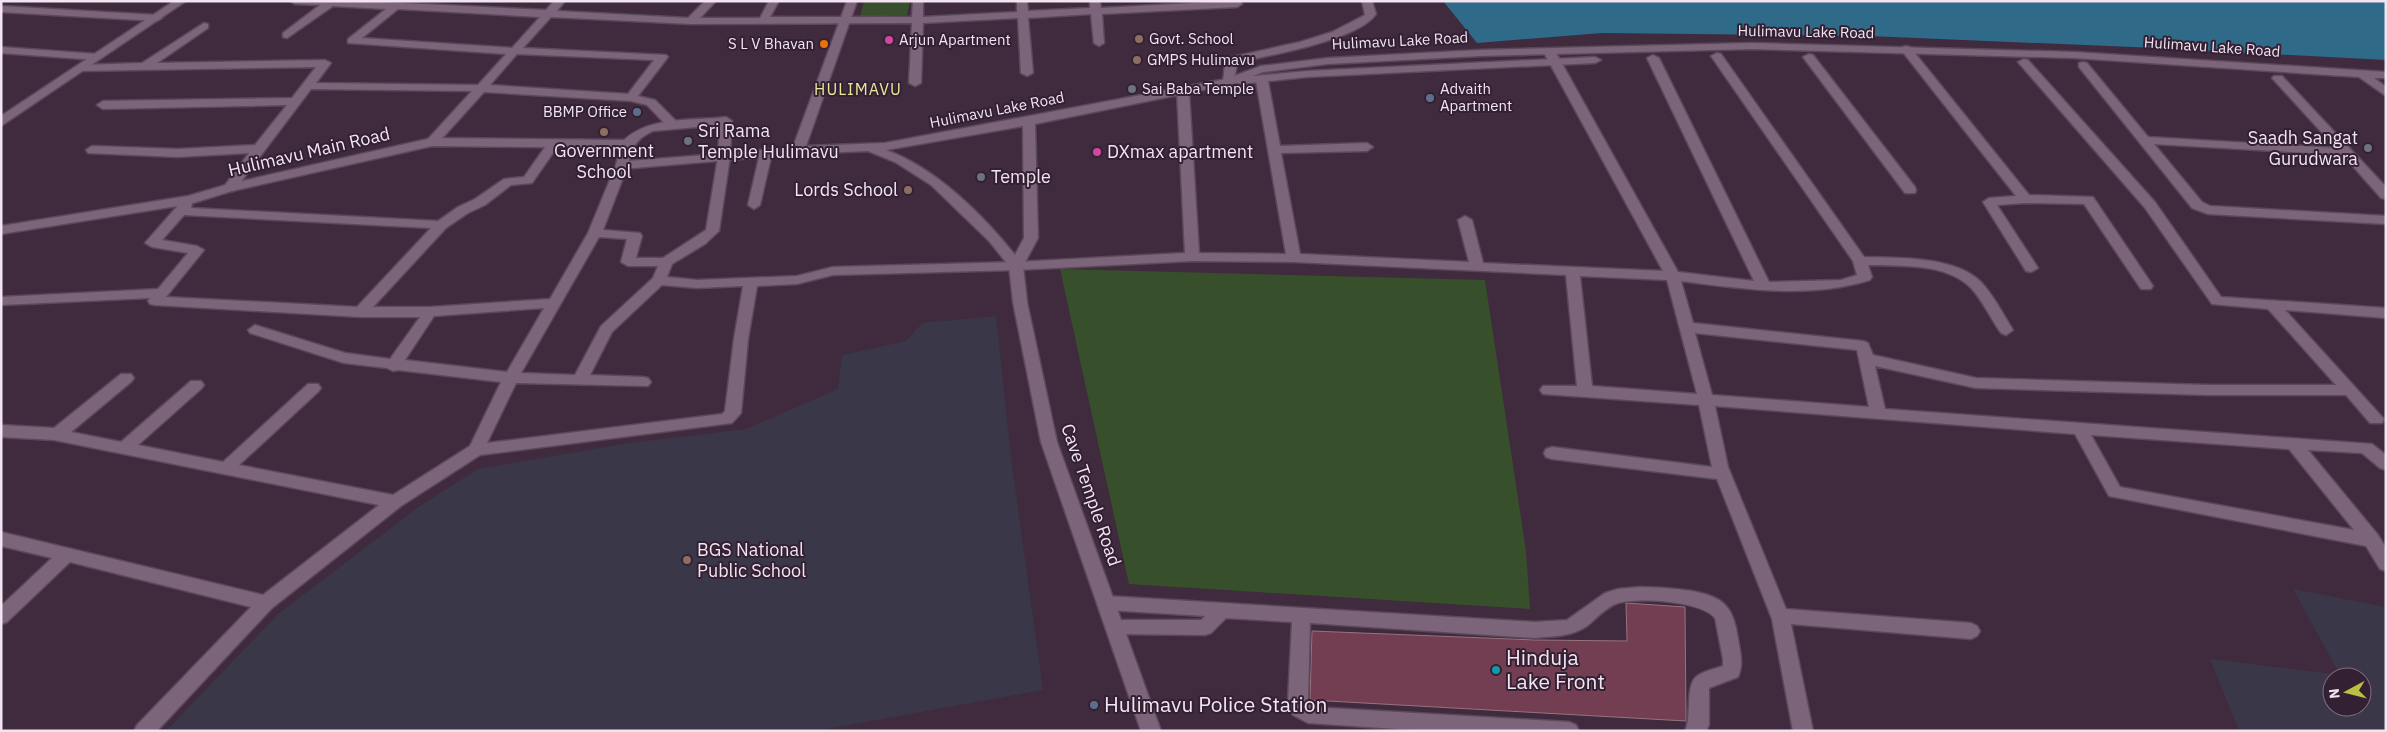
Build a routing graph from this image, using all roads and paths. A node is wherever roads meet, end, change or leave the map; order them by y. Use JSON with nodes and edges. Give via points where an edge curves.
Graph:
{"nodes":[{"id":1,"x":182,"y":1,"type":"edge"},
{"id":2,"x":295,"y":1,"type":"edge"},
{"id":3,"x":560,"y":1,"type":"edge"},
{"id":4,"x":711,"y":1,"type":"edge"},
{"id":5,"x":774,"y":1,"type":"edge"},
{"id":6,"x":852,"y":1,"type":"edge"},
{"id":7,"x":918,"y":1,"type":"edge"},
{"id":8,"x":1022,"y":1,"type":"edge"},
{"id":9,"x":1236,"y":1,"type":"edge"},
{"id":10,"x":1367,"y":1,"type":"edge"},
{"id":11,"x":330,"y":4,"type":"junction"},
{"id":12,"x":1166,"y":4,"type":"edge"},
{"id":13,"x":396,"y":6,"type":"junction"},
{"id":14,"x":1096,"y":6,"type":"edge"},
{"id":15,"x":1,"y":9,"type":"edge"},
{"id":16,"x":548,"y":14,"type":"junction"},
{"id":17,"x":1023,"y":14,"type":"junction"},
{"id":18,"x":157,"y":18,"type":"junction"},
{"id":19,"x":917,"y":20,"type":"junction"},
{"id":20,"x":691,"y":21,"type":"junction"},
{"id":21,"x":763,"y":21,"type":"junction"},
{"id":22,"x":844,"y":21,"type":"junction"},
{"id":23,"x":204,"y":26,"type":"dead end"},
{"id":24,"x":287,"y":34,"type":"dead end"},
{"id":25,"x":1099,"y":44,"type":"dead end"},
{"id":26,"x":1,"y":50,"type":"edge"},
{"id":27,"x":514,"y":52,"type":"junction"},
{"id":28,"x":1910,"y":54,"type":"junction"},
{"id":29,"x":1717,"y":56,"type":"junction"},
{"id":30,"x":1809,"y":56,"type":"junction"},
{"id":31,"x":98,"y":57,"type":"junction"},
{"id":32,"x":1552,"y":57,"type":"junction"},
{"id":33,"x":1654,"y":58,"type":"junction"},
{"id":34,"x":2024,"y":62,"type":"junction"},
{"id":35,"x":2083,"y":65,"type":"junction"},
{"id":36,"x":144,"y":67,"type":"junction"},
{"id":37,"x":80,"y":68,"type":"junction"},
{"id":38,"x":1027,"y":73,"type":"dead end"},
{"id":39,"x":2278,"y":78,"type":"junction"},
{"id":40,"x":1262,"y":80,"type":"junction"},
{"id":41,"x":2382,"y":80,"type":"edge"},
{"id":42,"x":1228,"y":82,"type":"junction"},
{"id":43,"x":915,"y":83,"type":"dead end"},
{"id":44,"x":308,"y":86,"type":"junction"},
{"id":45,"x":480,"y":88,"type":"junction"},
{"id":46,"x":1183,"y":92,"type":"junction"},
{"id":47,"x":2386,"y":92,"type":"edge"},
{"id":48,"x":631,"y":98,"type":"junction"},
{"id":49,"x":296,"y":101,"type":"junction"},
{"id":50,"x":103,"y":105,"type":"dead end"},
{"id":51,"x":4,"y":118,"type":"edge"},
{"id":52,"x":1029,"y":121,"type":"junction"},
{"id":53,"x":673,"y":125,"type":"junction"},
{"id":54,"x":2143,"y":140,"type":"junction"},
{"id":55,"x":432,"y":142,"type":"junction"},
{"id":56,"x":554,"y":143,"type":"junction"},
{"id":57,"x":627,"y":144,"type":"junction"},
{"id":58,"x":1367,"y":147,"type":"dead end"},
{"id":59,"x":867,"y":148,"type":"junction"},
{"id":60,"x":258,"y":149,"type":"junction"},
{"id":61,"x":92,"y":150,"type":"dead end"},
{"id":62,"x":798,"y":150,"type":"junction"},
{"id":63,"x":1274,"y":150,"type":"junction"},
{"id":64,"x":2346,"y":152,"type":"junction"},
{"id":65,"x":766,"y":154,"type":"junction"},
{"id":66,"x":724,"y":157,"type":"junction"},
{"id":67,"x":622,"y":165,"type":"junction"},
{"id":68,"x":229,"y":188,"type":"junction"},
{"id":69,"x":1910,"y":190,"type":"dead end"},
{"id":70,"x":2386,"y":195,"type":"edge"},
{"id":71,"x":2025,"y":199,"type":"junction"},
{"id":72,"x":190,"y":200,"type":"junction"},
{"id":73,"x":754,"y":205,"type":"dead end"},
{"id":74,"x":180,"y":211,"type":"junction"},
{"id":75,"x":1465,"y":220,"type":"dead end"},
{"id":76,"x":2386,"y":220,"type":"edge"},
{"id":77,"x":441,"y":225,"type":"junction"},
{"id":78,"x":1,"y":230,"type":"edge"},
{"id":79,"x":595,"y":233,"type":"junction"},
{"id":80,"x":1192,"y":257,"type":"junction"},
{"id":81,"x":1294,"y":258,"type":"junction"},
{"id":82,"x":1860,"y":261,"type":"junction"},
{"id":83,"x":666,"y":262,"type":"junction"},
{"id":84,"x":1016,"y":266,"type":"junction"},
{"id":85,"x":1477,"y":266,"type":"junction"},
{"id":86,"x":2031,"y":268,"type":"dead end"},
{"id":87,"x":1573,"y":271,"type":"junction"},
{"id":88,"x":1673,"y":276,"type":"junction"},
{"id":89,"x":659,"y":280,"type":"junction"},
{"id":90,"x":751,"y":282,"type":"junction"},
{"id":91,"x":2146,"y":286,"type":"dead end"},
{"id":92,"x":1764,"y":288,"type":"junction"},
{"id":93,"x":162,"y":293,"type":"junction"},
{"id":94,"x":1,"y":301,"type":"edge"},
{"id":95,"x":554,"y":303,"type":"junction"},
{"id":96,"x":2272,"y":305,"type":"junction"},
{"id":97,"x":361,"y":312,"type":"junction"},
{"id":98,"x":430,"y":312,"type":"junction"},
{"id":99,"x":2386,"y":313,"type":"edge"},
{"id":100,"x":1686,"y":327,"type":"junction"},
{"id":101,"x":255,"y":330,"type":"dead end"},
{"id":102,"x":2006,"y":330,"type":"dead end"},
{"id":103,"x":1866,"y":359,"type":"junction"},
{"id":104,"x":393,"y":366,"type":"junction"},
{"id":105,"x":126,"y":378,"type":"dead end"},
{"id":106,"x":511,"y":378,"type":"junction"},
{"id":107,"x":580,"y":380,"type":"junction"},
{"id":108,"x":643,"y":382,"type":"dead end"},
{"id":109,"x":196,"y":385,"type":"dead end"},
{"id":110,"x":313,"y":388,"type":"dead end"},
{"id":111,"x":1548,"y":390,"type":"dead end"},
{"id":112,"x":2349,"y":390,"type":"junction"},
{"id":113,"x":1585,"y":391,"type":"junction"},
{"id":114,"x":1706,"y":400,"type":"junction"},
{"id":115,"x":1878,"y":412,"type":"junction"},
{"id":116,"x":2376,"y":419,"type":"dead end"},
{"id":117,"x":2080,"y":429,"type":"junction"},
{"id":118,"x":1,"y":431,"type":"edge"},
{"id":119,"x":58,"y":434,"type":"junction"},
{"id":120,"x":2293,"y":443,"type":"junction"},
{"id":121,"x":124,"y":448,"type":"junction"},
{"id":122,"x":476,"y":450,"type":"junction"},
{"id":123,"x":1552,"y":453,"type":"dead end"},
{"id":124,"x":2386,"y":464,"type":"edge"},
{"id":125,"x":226,"y":468,"type":"junction"},
{"id":126,"x":1723,"y":474,"type":"junction"},
{"id":127,"x":395,"y":502,"type":"junction"},
{"id":128,"x":1,"y":539,"type":"edge"},
{"id":129,"x":2372,"y":540,"type":"junction"},
{"id":130,"x":67,"y":555,"type":"junction"},
{"id":131,"x":2386,"y":564,"type":"edge"},
{"id":132,"x":266,"y":603,"type":"junction"},
{"id":133,"x":1106,"y":603,"type":"junction"},
{"id":134,"x":1223,"y":609,"type":"junction"},
{"id":135,"x":1301,"y":614,"type":"junction"},
{"id":136,"x":1780,"y":616,"type":"junction"},
{"id":137,"x":1,"y":617,"type":"edge"},
{"id":138,"x":1115,"y":627,"type":"junction"},
{"id":139,"x":1971,"y":631,"type":"dead end"},
{"id":140,"x":144,"y":731,"type":"edge"},
{"id":141,"x":1151,"y":731,"type":"edge"},
{"id":142,"x":1569,"y":731,"type":"edge"},
{"id":143,"x":1695,"y":731,"type":"edge"},
{"id":144,"x":1803,"y":731,"type":"edge"}],
"edges":[{"from":1,"to":18,"type":"street"},
{"from":2,"to":11,"type":"street"},
{"from":3,"to":16,"type":"street"},
{"from":4,"to":20,"type":"street"},
{"from":5,"to":21,"type":"street"},
{"from":6,"to":22,"type":"street"},
{"from":7,"to":19,"type":"street"},
{"from":8,"to":17,"type":"street"},
{"from":9,"to":12,"type":"street","via":[[1237,4]]},
{"from":10,"to":42,"type":"street","via":[[1369,17],[1336,34],[1303,46],[1236,59],[1231,64]]},
{"from":11,"to":13,"type":"street"},
{"from":11,"to":24,"type":"street"},
{"from":12,"to":14,"type":"street"},
{"from":13,"to":16,"type":"street"},
{"from":13,"to":27,"type":"street","via":[[352,41]]},
{"from":14,"to":17,"type":"street"},
{"from":14,"to":25,"type":"street"},
{"from":15,"to":18,"type":"street"},
{"from":16,"to":20,"type":"street"},
{"from":16,"to":27,"type":"street"},
{"from":17,"to":19,"type":"street"},
{"from":17,"to":38,"type":"street"},
{"from":18,"to":31,"type":"street"},
{"from":19,"to":22,"type":"street"},
{"from":19,"to":43,"type":"street"},
{"from":20,"to":21,"type":"street"},
{"from":21,"to":22,"type":"street"},
{"from":22,"to":62,"type":"street"},
{"from":23,"to":36,"type":"street"},
{"from":26,"to":31,"type":"street"},
{"from":27,"to":45,"type":"street"},
{"from":27,"to":48,"type":"street","via":[[662,57]]},
{"from":28,"to":30,"type":"street","name":"Hulimavu Lake Road"},
{"from":28,"to":32,"type":"street","name":"Hulimavu Lake Road","via":[[1751,46]]},
{"from":28,"to":34,"type":"street","name":"Hulimavu Lake Road"},
{"from":28,"to":41,"type":"street","name":"Hulimavu Lake Road","via":[[2074,55],[2361,73]]},
{"from":28,"to":71,"type":"street"},
{"from":29,"to":30,"type":"street","name":"Hulimavu Lake Road"},
{"from":29,"to":33,"type":"street","name":"Hulimavu Lake Road"},
{"from":29,"to":82,"type":"street"},
{"from":30,"to":69,"type":"street"},
{"from":31,"to":37,"type":"street"},
{"from":32,"to":33,"type":"street","name":"Hulimavu Lake Road"},
{"from":32,"to":40,"type":"street","name":"Hulimavu Lake Road"},
{"from":32,"to":42,"type":"street","name":"Hulimavu Lake Road","via":[[1328,61],[1261,69]]},
{"from":32,"to":88,"type":"street"},
{"from":33,"to":92,"type":"street"},
{"from":34,"to":35,"type":"street","name":"Hulimavu Lake Road"},
{"from":34,"to":96,"type":"street","via":[[2150,205],[2217,301]]},
{"from":35,"to":39,"type":"street","name":"Hulimavu Lake Road"},
{"from":35,"to":54,"type":"street"},
{"from":36,"to":37,"type":"street"},
{"from":36,"to":44,"type":"street","via":[[325,63]]},
{"from":37,"to":51,"type":"street"},
{"from":39,"to":41,"type":"street","name":"Hulimavu Lake Road"},
{"from":39,"to":64,"type":"street"},
{"from":40,"to":42,"type":"street","name":"Hulimavu Lake Road"},
{"from":40,"to":63,"type":"street"},
{"from":41,"to":47,"type":"street"},
{"from":42,"to":46,"type":"street","name":"Hulimavu Lake Road"},
{"from":44,"to":45,"type":"street"},
{"from":44,"to":49,"type":"street"},
{"from":45,"to":48,"type":"street"},
{"from":45,"to":55,"type":"street"},
{"from":46,"to":52,"type":"street","name":"Hulimavu Lake Road"},
{"from":46,"to":80,"type":"street"},
{"from":48,"to":53,"type":"street","via":[[651,102]]},
{"from":49,"to":50,"type":"street"},
{"from":49,"to":60,"type":"street"},
{"from":52,"to":59,"type":"street","name":"Hulimavu Lake Road"},
{"from":52,"to":84,"type":"street","via":[[1031,238]]},
{"from":53,"to":57,"type":"street","via":[[651,128]]},
{"from":53,"to":66,"type":"street","via":[[726,121]]},
{"from":54,"to":64,"type":"street"},
{"from":54,"to":76,"type":"street","via":[[2198,205],[2208,210]]},
{"from":55,"to":56,"type":"street","name":"Hulimavu Main Road"},
{"from":55,"to":68,"type":"street","name":"Hulimavu Main Road"},
{"from":56,"to":57,"type":"street","name":"Hulimavu Main Road"},
{"from":56,"to":77,"type":"street","via":[[528,180],[508,182]]},
{"from":57,"to":67,"type":"street"},
{"from":58,"to":63,"type":"street"},
{"from":59,"to":62,"type":"street","name":"Hulimavu Lake Road"},
{"from":59,"to":84,"type":"street","via":[[899,159],[935,182],[994,238]]},
{"from":60,"to":61,"type":"street","via":[[178,154]]},
{"from":60,"to":68,"type":"street"},
{"from":62,"to":65,"type":"street"},
{"from":63,"to":81,"type":"street"},
{"from":64,"to":70,"type":"street"},
{"from":65,"to":66,"type":"street"},
{"from":65,"to":73,"type":"street"},
{"from":66,"to":67,"type":"street"},
{"from":66,"to":83,"type":"street","via":[[712,231]]},
{"from":67,"to":79,"type":"street"},
{"from":68,"to":72,"type":"street","name":"Hulimavu Main Road"},
{"from":71,"to":86,"type":"street","via":[[1989,202]]},
{"from":71,"to":91,"type":"street","via":[[2088,200]]},
{"from":72,"to":74,"type":"street"},
{"from":72,"to":78,"type":"street","name":"Hulimavu Main Road"},
{"from":74,"to":77,"type":"street"},
{"from":74,"to":93,"type":"street","via":[[152,243],[197,250]]},
{"from":75,"to":85,"type":"street"},
{"from":77,"to":97,"type":"street"},
{"from":79,"to":83,"type":"street","via":[[635,236],[628,262]]},
{"from":79,"to":95,"type":"street"},
{"from":80,"to":81,"type":"street"},
{"from":80,"to":84,"type":"street"},
{"from":81,"to":85,"type":"street"},
{"from":82,"to":92,"type":"street","via":[[1865,277],[1842,284]]},
{"from":82,"to":102,"type":"street","via":[[1898,262],[1953,270],[1975,284]]},
{"from":83,"to":89,"type":"street"},
{"from":84,"to":90,"type":"street","via":[[833,271],[797,280]]},
{"from":84,"to":133,"type":"street","name":"Cave Temple Road","via":[[1020,302],[1049,442]]},
{"from":85,"to":87,"type":"street"},
{"from":87,"to":88,"type":"street"},
{"from":87,"to":113,"type":"street"},
{"from":88,"to":92,"type":"street"},
{"from":88,"to":100,"type":"street"},
{"from":89,"to":90,"type":"street","via":[[697,284]]},
{"from":89,"to":107,"type":"street","via":[[606,329]]},
{"from":90,"to":122,"type":"street","via":[[733,413],[726,419]]},
{"from":93,"to":94,"type":"street"},
{"from":93,"to":97,"type":"street","via":[[155,301]]},
{"from":95,"to":98,"type":"street"},
{"from":95,"to":106,"type":"street"},
{"from":96,"to":99,"type":"street"},
{"from":96,"to":112,"type":"street"},
{"from":97,"to":98,"type":"street"},
{"from":98,"to":104,"type":"street"},
{"from":100,"to":103,"type":"street","via":[[1864,346]]},
{"from":100,"to":114,"type":"street"},
{"from":101,"to":104,"type":"street","via":[[344,358]]},
{"from":103,"to":112,"type":"street","via":[[1976,383],[2208,390]]},
{"from":103,"to":115,"type":"street"},
{"from":104,"to":106,"type":"street"},
{"from":105,"to":119,"type":"street"},
{"from":106,"to":107,"type":"street"},
{"from":106,"to":122,"type":"street"},
{"from":107,"to":108,"type":"street"},
{"from":109,"to":121,"type":"street"},
{"from":110,"to":125,"type":"street"},
{"from":111,"to":113,"type":"street"},
{"from":112,"to":116,"type":"street"},
{"from":113,"to":114,"type":"street"},
{"from":114,"to":115,"type":"street"},
{"from":114,"to":126,"type":"street"},
{"from":115,"to":117,"type":"street"},
{"from":117,"to":120,"type":"street"},
{"from":117,"to":129,"type":"street","via":[[2115,492]]},
{"from":118,"to":119,"type":"street"},
{"from":119,"to":121,"type":"street"},
{"from":120,"to":124,"type":"street","via":[[2366,448]]},
{"from":120,"to":129,"type":"street"},
{"from":121,"to":125,"type":"street"},
{"from":122,"to":127,"type":"street"},
{"from":123,"to":126,"type":"street"},
{"from":125,"to":127,"type":"street"},
{"from":126,"to":136,"type":"street"},
{"from":127,"to":132,"type":"street"},
{"from":128,"to":130,"type":"street"},
{"from":129,"to":131,"type":"street"},
{"from":130,"to":132,"type":"street"},
{"from":130,"to":137,"type":"street"},
{"from":132,"to":140,"type":"street"},
{"from":133,"to":134,"type":"street"},
{"from":133,"to":138,"type":"street","name":"Cave Temple Road"},
{"from":134,"to":135,"type":"street"},
{"from":134,"to":138,"type":"street","via":[[1205,628]]},
{"from":135,"to":142,"type":"street","via":[[1298,701],[1300,709],[1308,715]]},
{"from":135,"to":143,"type":"street","via":[[1535,630],[1573,625],[1615,596],[1650,593],[1709,602],[1725,619],[1734,663],[1731,671],[1704,681],[1700,686],[1699,725]]},
{"from":136,"to":139,"type":"street"},
{"from":136,"to":144,"type":"street"},
{"from":138,"to":141,"type":"street","name":"Cave Temple Road"}]}
